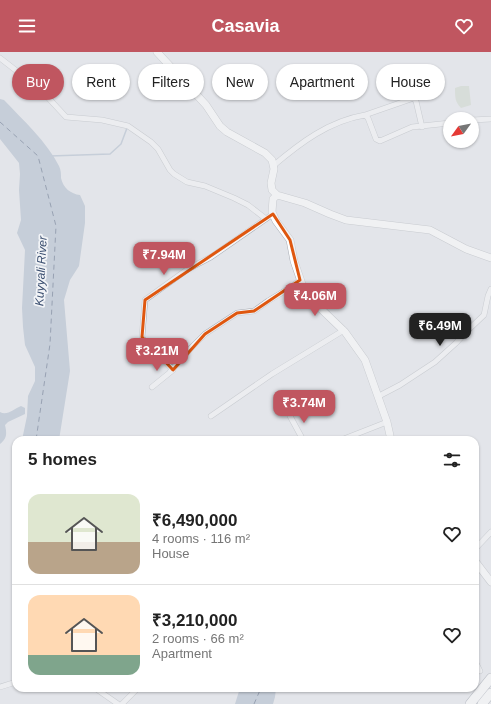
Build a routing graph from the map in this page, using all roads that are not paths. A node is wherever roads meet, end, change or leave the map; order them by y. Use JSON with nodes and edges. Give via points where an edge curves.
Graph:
{"nodes":[{"id":1,"x":157,"y":52,"type":"edge"},
{"id":2,"x":0,"y":58,"type":"edge"},
{"id":3,"x":365,"y":115,"type":"junction"},
{"id":4,"x":491,"y":119,"type":"edge"},
{"id":5,"x":479,"y":120,"type":"edge"},
{"id":6,"x":443,"y":124,"type":"edge"},
{"id":7,"x":422,"y":127,"type":"junction"},
{"id":8,"x":273,"y":166,"type":"junction"},
{"id":9,"x":277,"y":195,"type":"junction"},
{"id":10,"x":273,"y":214,"type":"junction"},
{"id":11,"x":266,"y":219,"type":"junction"},
{"id":12,"x":491,"y":258,"type":"edge"},
{"id":13,"x":300,"y":280,"type":"junction"},
{"id":14,"x":491,"y":288,"type":"edge"},
{"id":15,"x":344,"y":330,"type":"junction"},
{"id":16,"x":172,"y":370,"type":"junction"},
{"id":17,"x":163,"y":380,"type":"dead end"},
{"id":18,"x":152,"y":387,"type":"dead end"},
{"id":19,"x":379,"y":396,"type":"junction"},
{"id":20,"x":211,"y":416,"type":"dead end"},
{"id":21,"x":290,"y":416,"type":"dead end"},
{"id":22,"x":388,"y":422,"type":"junction"},
{"id":23,"x":301,"y":436,"type":"edge"},
{"id":24,"x":351,"y":436,"type":"edge"},
{"id":25,"x":390,"y":436,"type":"edge"},
{"id":26,"x":491,"y":532,"type":"edge"},
{"id":27,"x":479,"y":545,"type":"edge"},
{"id":28,"x":479,"y":566,"type":"edge"},
{"id":29,"x":491,"y":582,"type":"edge"},
{"id":30,"x":491,"y":678,"type":"edge"},
{"id":31,"x":12,"y":683,"type":"edge"},
{"id":32,"x":0,"y":687,"type":"edge"},
{"id":33,"x":100,"y":692,"type":"edge"},
{"id":34,"x":134,"y":692,"type":"edge"},
{"id":35,"x":491,"y":693,"type":"edge"},
{"id":36,"x":118,"y":704,"type":"edge"},
{"id":37,"x":122,"y":704,"type":"edge"},
{"id":38,"x":470,"y":704,"type":"edge"},
{"id":39,"x":482,"y":704,"type":"edge"}],
"edges":[{"from":1,"to":8,"type":"main road","via":[[206,104],[220,126],[265,153],[272,160]]},
{"from":2,"to":11,"type":"street","via":[[40,89],[66,117],[102,120],[128,126],[158,149],[174,174],[187,182],[205,186],[234,198]]},
{"from":3,"to":7,"type":"street","via":[[376,139],[380,140],[412,127]]},
{"from":3,"to":7,"type":"street","via":[[414,98]]},
{"from":3,"to":8,"type":"street","via":[[317,133]]},
{"from":4,"to":5,"type":"street"},
{"from":6,"to":7,"type":"street"},
{"from":8,"to":9,"type":"main road","via":[[271,183],[272,190]]},
{"from":9,"to":10,"type":"main road","via":[[273,199]]},
{"from":9,"to":12,"type":"main road","via":[[305,203],[346,220],[430,230],[466,249]]},
{"from":10,"to":11,"type":"street"},
{"from":10,"to":13,"type":"main road","via":[[290,240]]},
{"from":11,"to":16,"type":"street","via":[[145,300],[142,338]]},
{"from":13,"to":15,"type":"main road","via":[[304,290],[318,307]]},
{"from":13,"to":16,"type":"street","via":[[254,311],[237,314],[205,334]]},
{"from":14,"to":19,"type":"street","via":[[484,315],[456,343],[436,362]]},
{"from":15,"to":19,"type":"main road","via":[[365,360]]},
{"from":15,"to":20,"type":"street","via":[[278,370]]},
{"from":16,"to":17,"type":"street"},
{"from":16,"to":18,"type":"street"},
{"from":19,"to":22,"type":"main road"},
{"from":21,"to":23,"type":"street"},
{"from":22,"to":24,"type":"street"},
{"from":22,"to":25,"type":"main road"},
{"from":26,"to":27,"type":"street"},
{"from":28,"to":29,"type":"main road"},
{"from":30,"to":38,"type":"highway"},
{"from":31,"to":32,"type":"street"},
{"from":33,"to":36,"type":"street"},
{"from":34,"to":37,"type":"street"},
{"from":35,"to":39,"type":"highway"}]}
